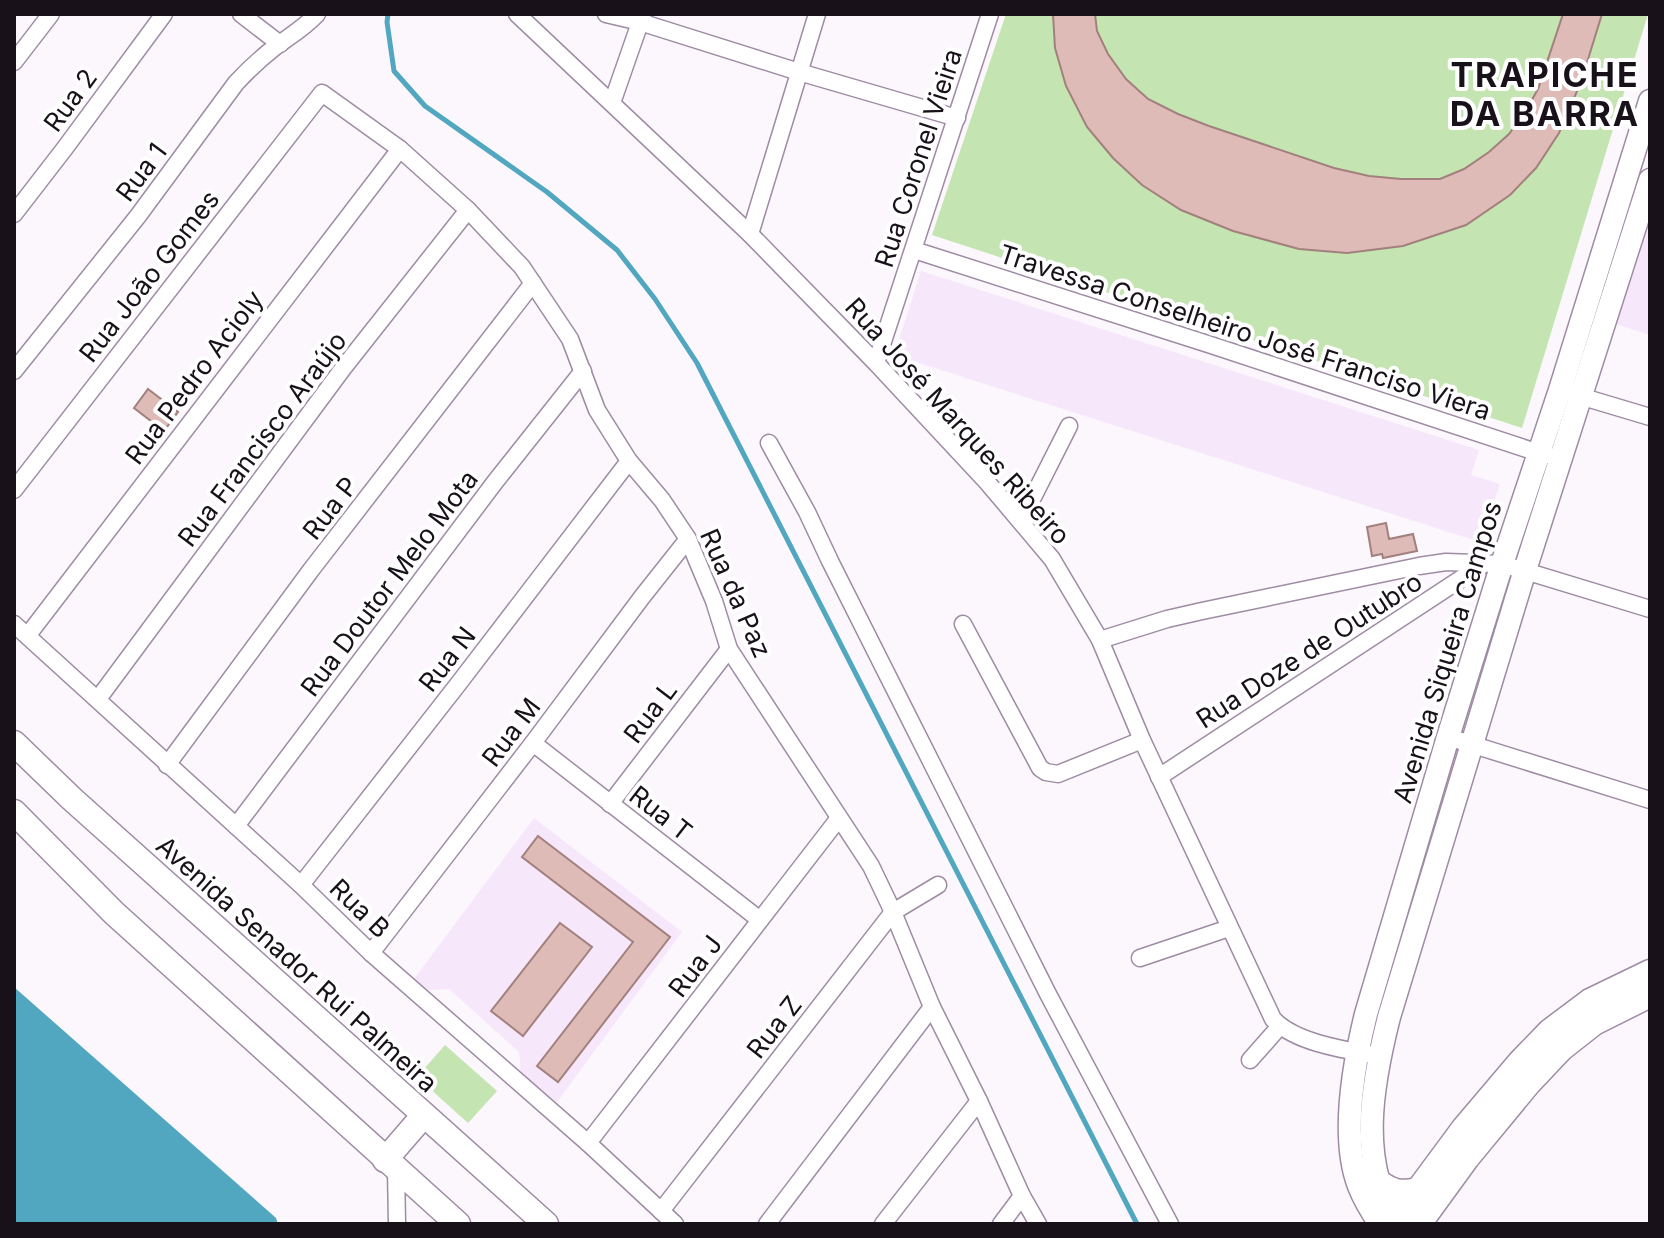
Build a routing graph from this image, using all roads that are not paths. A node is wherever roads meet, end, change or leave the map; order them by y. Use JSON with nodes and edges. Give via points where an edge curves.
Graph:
{"nodes":[{"id":1,"x":51,"y":14,"type":"edge"},
{"id":2,"x":164,"y":14,"type":"edge"},
{"id":3,"x":241,"y":14,"type":"edge"},
{"id":4,"x":317,"y":14,"type":"edge"},
{"id":5,"x":517,"y":14,"type":"edge"},
{"id":6,"x":606,"y":14,"type":"edge"},
{"id":7,"x":817,"y":14,"type":"edge"},
{"id":8,"x":990,"y":14,"type":"edge"},
{"id":9,"x":642,"y":18,"type":"edge"},
{"id":10,"x":280,"y":44,"type":"junction"},
{"id":11,"x":14,"y":62,"type":"edge"},
{"id":12,"x":799,"y":72,"type":"junction"},
{"id":13,"x":322,"y":93,"type":"joint"},
{"id":14,"x":1650,"y":101,"type":"edge"},
{"id":15,"x":612,"y":103,"type":"junction"},
{"id":16,"x":957,"y":118,"type":"junction"},
{"id":17,"x":400,"y":149,"type":"junction"},
{"id":18,"x":1650,"y":180,"type":"edge"},
{"id":19,"x":468,"y":210,"type":"junction"},
{"id":20,"x":14,"y":214,"type":"edge"},
{"id":21,"x":750,"y":234,"type":"junction"},
{"id":22,"x":914,"y":250,"type":"junction"},
{"id":23,"x":533,"y":283,"type":"junction"},
{"id":24,"x":876,"y":363,"type":"junction"},
{"id":25,"x":14,"y":371,"type":"edge"},
{"id":26,"x":583,"y":371,"type":"junction"},
{"id":27,"x":1560,"y":390,"type":"junction"},
{"id":28,"x":1582,"y":396,"type":"junction"},
{"id":29,"x":1650,"y":417,"type":"edge"},
{"id":30,"x":1069,"y":426,"type":"dead end"},
{"id":31,"x":769,"y":443,"type":"dead end"},
{"id":32,"x":1550,"y":455,"type":"junction"},
{"id":33,"x":629,"y":461,"type":"junction"},
{"id":34,"x":14,"y":490,"type":"edge"},
{"id":35,"x":1021,"y":521,"type":"junction"},
{"id":36,"x":688,"y":539,"type":"junction"},
{"id":37,"x":1494,"y":564,"type":"junction"},
{"id":38,"x":1525,"y":570,"type":"junction"},
{"id":39,"x":1650,"y":609,"type":"edge"},
{"id":40,"x":14,"y":624,"type":"edge"},
{"id":41,"x":963,"y":624,"type":"dead end"},
{"id":42,"x":28,"y":635,"type":"junction"},
{"id":43,"x":1100,"y":640,"type":"junction"},
{"id":44,"x":729,"y":649,"type":"junction"},
{"id":45,"x":98,"y":699,"type":"junction"},
{"id":46,"x":1448,"y":737,"type":"junction"},
{"id":47,"x":1142,"y":740,"type":"junction"},
{"id":48,"x":14,"y":743,"type":"edge"},
{"id":49,"x":533,"y":743,"type":"junction"},
{"id":50,"x":1471,"y":745,"type":"junction"},
{"id":51,"x":167,"y":765,"type":"junction"},
{"id":52,"x":1159,"y":777,"type":"junction"},
{"id":53,"x":1650,"y":800,"type":"edge"},
{"id":54,"x":610,"y":804,"type":"junction"},
{"id":55,"x":14,"y":812,"type":"edge"},
{"id":56,"x":839,"y":818,"type":"junction"},
{"id":57,"x":236,"y":826,"type":"junction"},
{"id":58,"x":301,"y":885,"type":"junction"},
{"id":59,"x":938,"y":885,"type":"dead end"},
{"id":60,"x":893,"y":912,"type":"junction"},
{"id":61,"x":760,"y":920,"type":"junction"},
{"id":62,"x":1222,"y":930,"type":"junction"},
{"id":63,"x":371,"y":953,"type":"junction"},
{"id":64,"x":1140,"y":958,"type":"dead end"},
{"id":65,"x":1650,"y":972,"type":"edge"},
{"id":66,"x":1650,"y":995,"type":"edge"},
{"id":67,"x":932,"y":1007,"type":"junction"},
{"id":68,"x":1280,"y":1026,"type":"junction"},
{"id":69,"x":1368,"y":1054,"type":"junction"},
{"id":70,"x":1250,"y":1060,"type":"dead end"},
{"id":71,"x":979,"y":1101,"type":"junction"},
{"id":72,"x":424,"y":1115,"type":"junction"},
{"id":73,"x":588,"y":1143,"type":"junction"},
{"id":74,"x":390,"y":1165,"type":"junction"},
{"id":75,"x":1377,"y":1181,"type":"junction"},
{"id":76,"x":1418,"y":1190,"type":"junction"},
{"id":77,"x":1022,"y":1196,"type":"junction"},
{"id":78,"x":661,"y":1211,"type":"junction"},
{"id":79,"x":533,"y":1220,"type":"edge"},
{"id":80,"x":1397,"y":1223,"type":"edge"},
{"id":81,"x":397,"y":1224,"type":"edge"},
{"id":82,"x":458,"y":1224,"type":"edge"},
{"id":83,"x":675,"y":1224,"type":"edge"},
{"id":84,"x":767,"y":1224,"type":"edge"},
{"id":85,"x":883,"y":1224,"type":"edge"},
{"id":86,"x":1001,"y":1224,"type":"edge"},
{"id":87,"x":1038,"y":1224,"type":"edge"},
{"id":88,"x":1170,"y":1224,"type":"edge"}],
"edges":[{"from":1,"to":11,"type":"street"},
{"from":2,"to":20,"type":"street","name":"Rua 2"},
{"from":3,"to":10,"type":"street"},
{"from":4,"to":10,"type":"street","name":"Rua 1"},
{"from":5,"to":15,"type":"street","name":"Rua José Marques Ribeiro"},
{"from":6,"to":9,"type":"street"},
{"from":7,"to":12,"type":"street"},
{"from":8,"to":16,"type":"street","name":"Rua Coronel Vieira"},
{"from":9,"to":12,"type":"street"},
{"from":9,"to":15,"type":"street"},
{"from":10,"to":25,"type":"street","name":"Rua 1","via":[[236,83]]},
{"from":12,"to":16,"type":"street"},
{"from":12,"to":21,"type":"street"},
{"from":13,"to":17,"type":"street","name":"Rua da Paz"},
{"from":13,"to":34,"type":"street","name":"Rua João Gomes"},
{"from":14,"to":27,"type":"main road","name":"Avenida Siqueira Campos"},
{"from":15,"to":21,"type":"street","name":"Rua José Marques Ribeiro"},
{"from":16,"to":22,"type":"street","name":"Rua Coronel Vieira"},
{"from":17,"to":19,"type":"street","name":"Rua da Paz"},
{"from":17,"to":42,"type":"street","name":"Rua Pedro Acioly"},
{"from":18,"to":28,"type":"main road","name":"Avenida Siqueira Campos"},
{"from":19,"to":23,"type":"street","name":"Rua da Paz"},
{"from":19,"to":45,"type":"street","name":"Rua Francisco Araújo","via":[[344,367]]},
{"from":21,"to":24,"type":"street","name":"Rua José Marques Ribeiro"},
{"from":22,"to":24,"type":"street","name":"Rua Coronel Vieira"},
{"from":22,"to":32,"type":"street","name":"Travessa Conselheiro José Franciso Viera"},
{"from":23,"to":26,"type":"street","name":"Rua da Paz","via":[[570,339]]},
{"from":23,"to":51,"type":"street","name":"Rua P"},
{"from":24,"to":35,"type":"street","name":"Rua José Marques Ribeiro"},
{"from":26,"to":33,"type":"street","name":"Rua da Paz","via":[[597,410]]},
{"from":26,"to":57,"type":"street","name":"Rua Doutor Melo Mota"},
{"from":27,"to":28,"type":"street"},
{"from":27,"to":32,"type":"main road","name":"Avenida Siqueira Campos"},
{"from":28,"to":29,"type":"street"},
{"from":28,"to":32,"type":"main road","name":"Avenida Siqueira Campos"},
{"from":30,"to":35,"type":"street"},
{"from":31,"to":88,"type":"street"},
{"from":32,"to":37,"type":"main road","name":"Avenida Siqueira Campos"},
{"from":32,"to":38,"type":"main road","name":"Avenida Siqueira Campos"},
{"from":33,"to":36,"type":"street","name":"Rua da Paz"},
{"from":33,"to":58,"type":"street","name":"Rua N"},
{"from":35,"to":43,"type":"street","name":"Rua José Marques Ribeiro","via":[[1052,559]]},
{"from":36,"to":44,"type":"street","name":"Rua da Paz"},
{"from":36,"to":49,"type":"street","name":"Rua M"},
{"from":37,"to":38,"type":"street"},
{"from":37,"to":43,"type":"street","via":[[1419,566],[1167,619]]},
{"from":37,"to":46,"type":"main road","name":"Avenida Siqueira Campos"},
{"from":37,"to":52,"type":"street","name":"Rua Doze de Outubro"},
{"from":38,"to":39,"type":"street"},
{"from":38,"to":50,"type":"main road","name":"Avenida Siqueira Campos"},
{"from":40,"to":42,"type":"street","name":"Rua B"},
{"from":41,"to":47,"type":"street","via":[[1046,772],[1058,774]]},
{"from":42,"to":45,"type":"street","name":"Rua B"},
{"from":43,"to":47,"type":"street","name":"Rua José Marques Ribeiro"},
{"from":44,"to":54,"type":"street","name":"Rua L"},
{"from":44,"to":56,"type":"street","name":"Rua da Paz"},
{"from":45,"to":51,"type":"street","name":"Rua B"},
{"from":46,"to":50,"type":"street"},
{"from":46,"to":69,"type":"main road","name":"Avenida Siqueira Campos","via":[[1366,1014]]},
{"from":47,"to":52,"type":"street","name":"Rua José Marques Ribeiro"},
{"from":48,"to":72,"type":"main road","name":"Avenida Senador Rui Palmeira"},
{"from":49,"to":54,"type":"street","name":"Rua T"},
{"from":49,"to":63,"type":"street","name":"Rua M"},
{"from":50,"to":53,"type":"street"},
{"from":50,"to":69,"type":"main road","name":"Avenida Siqueira Campos","via":[[1389,1017]]},
{"from":51,"to":57,"type":"street","name":"Rua B"},
{"from":52,"to":62,"type":"street","name":"Rua José Marques Ribeiro"},
{"from":54,"to":61,"type":"street","name":"Rua T"},
{"from":55,"to":74,"type":"main road","via":[[114,913]]},
{"from":56,"to":60,"type":"street","name":"Rua da Paz"},
{"from":56,"to":61,"type":"street","name":"Rua J"},
{"from":57,"to":58,"type":"street","name":"Rua B"},
{"from":58,"to":63,"type":"street","name":"Rua B"},
{"from":59,"to":60,"type":"street","name":"Rua Z"},
{"from":60,"to":67,"type":"street","name":"Rua da Paz"},
{"from":60,"to":78,"type":"street","name":"Rua Z"},
{"from":61,"to":73,"type":"street","name":"Rua J"},
{"from":62,"to":64,"type":"street"},
{"from":62,"to":68,"type":"street","name":"Rua José Marques Ribeiro"},
{"from":63,"to":73,"type":"street","name":"Rua B"},
{"from":65,"to":76,"type":"main road","via":[[1590,1001],[1550,1031],[1464,1128]]},
{"from":66,"to":80,"type":"main road","via":[[1594,1023],[1561,1049],[1477,1145]]},
{"from":67,"to":71,"type":"street","name":"Rua da Paz"},
{"from":67,"to":84,"type":"street"},
{"from":68,"to":69,"type":"street"},
{"from":68,"to":70,"type":"street"},
{"from":69,"to":75,"type":"main road","name":"Avenida Siqueira Campos","via":[[1375,1087],[1371,1134]]},
{"from":69,"to":80,"type":"main road","name":"Avenida Siqueira Campos","via":[[1350,1134],[1352,1159],[1358,1184]]},
{"from":71,"to":77,"type":"street","name":"Rua da Paz"},
{"from":71,"to":85,"type":"street"},
{"from":72,"to":74,"type":"main road"},
{"from":72,"to":79,"type":"main road","name":"Avenida Senador Rui Palmeira"},
{"from":73,"to":78,"type":"street","name":"Rua B"},
{"from":74,"to":81,"type":"street"},
{"from":74,"to":82,"type":"main road"},
{"from":75,"to":76,"type":"main road","via":[[1395,1193]]},
{"from":75,"to":80,"type":"main road","name":"Avenida Siqueira Campos"},
{"from":76,"to":80,"type":"main road"},
{"from":77,"to":86,"type":"street"},
{"from":77,"to":87,"type":"street","name":"Rua da Paz"},
{"from":78,"to":83,"type":"street","name":"Rua B"}]}
